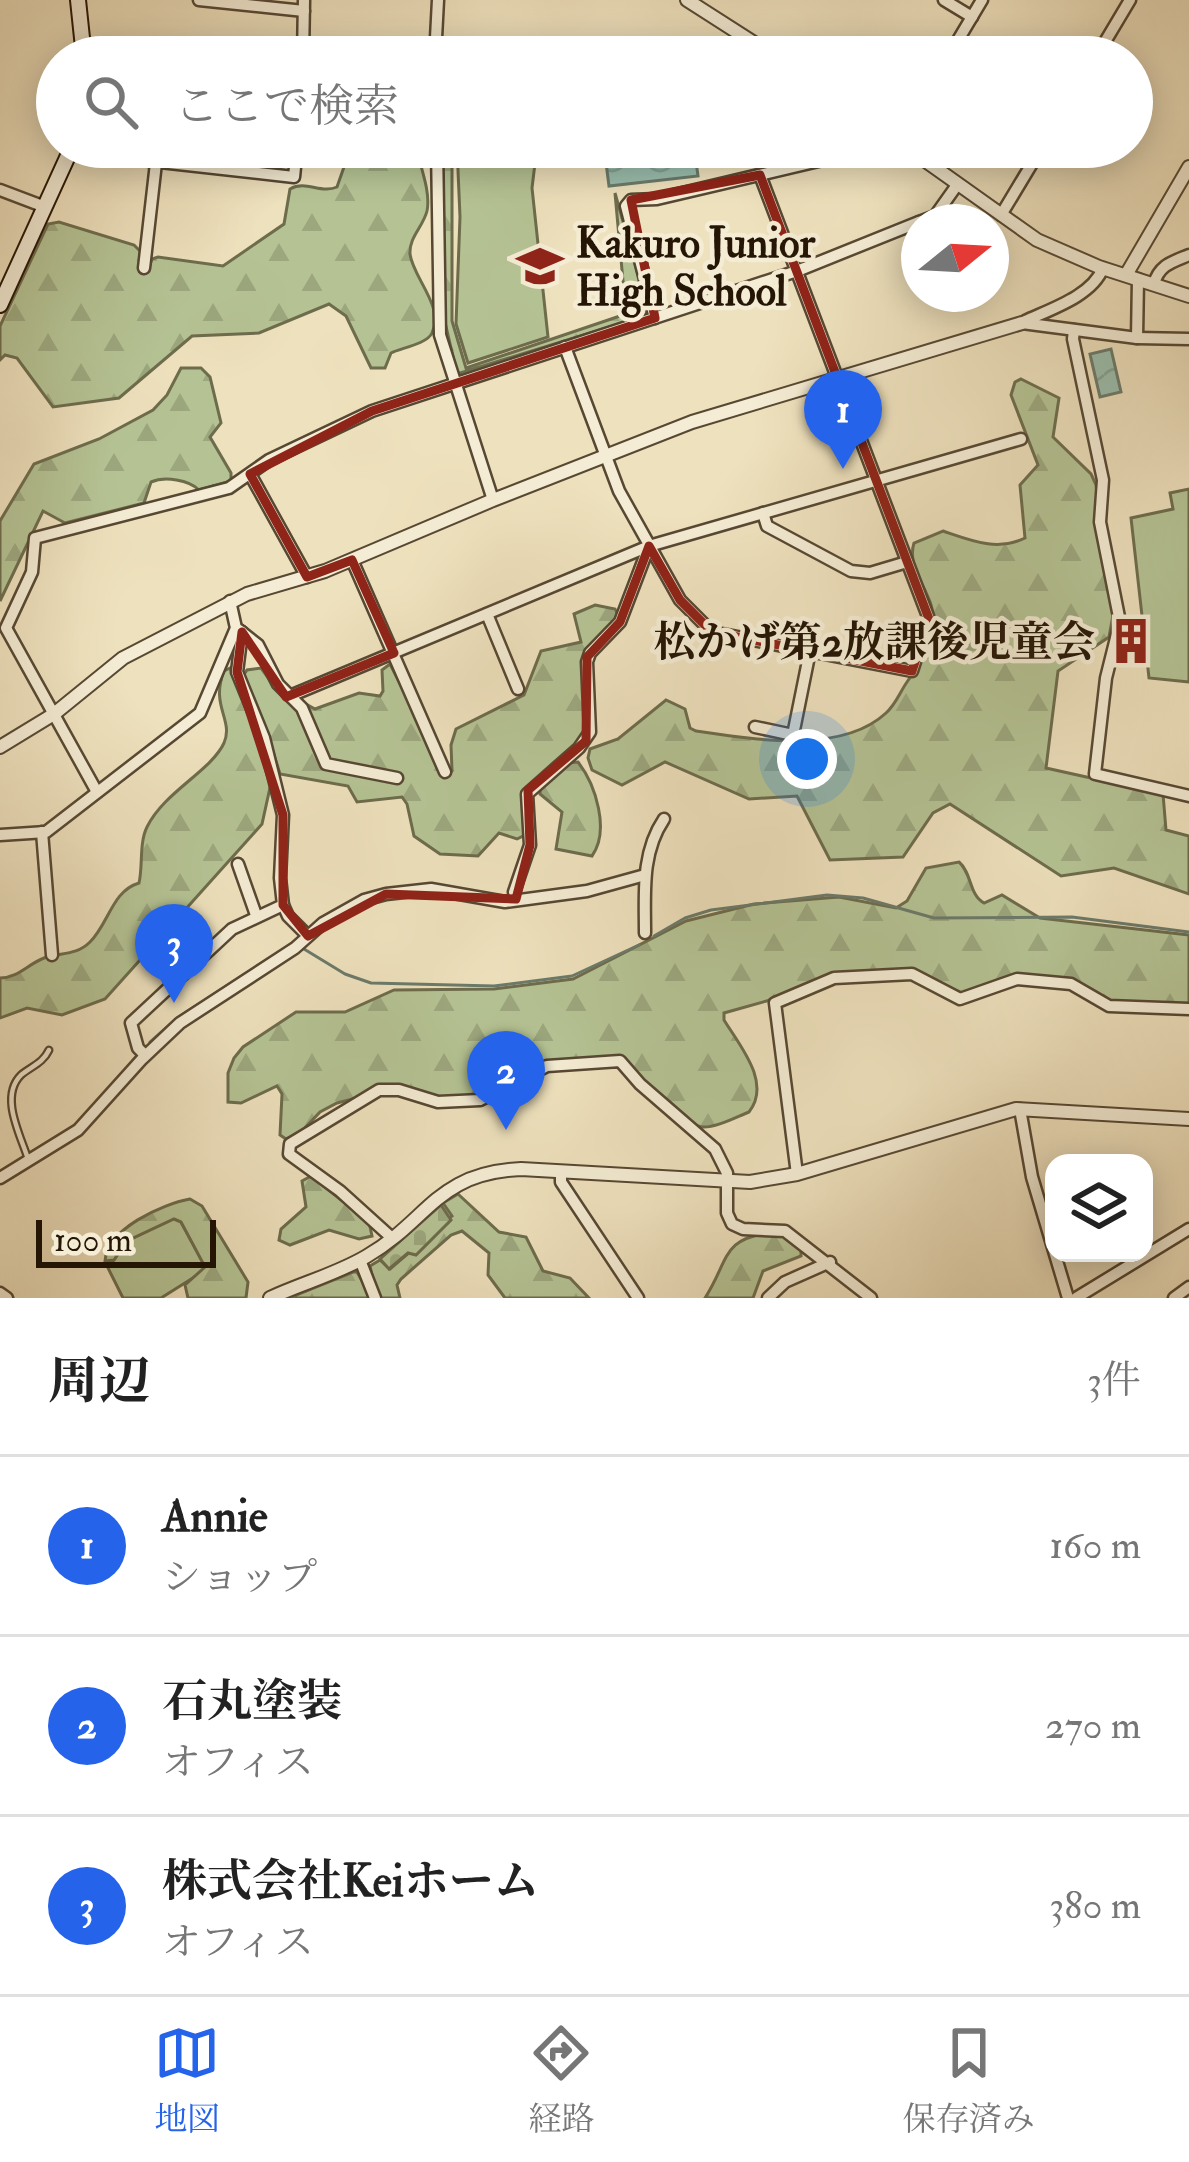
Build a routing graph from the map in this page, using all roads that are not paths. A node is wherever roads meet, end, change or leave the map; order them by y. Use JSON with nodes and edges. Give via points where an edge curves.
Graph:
{"nodes":[{"id":1,"x":78,"y":0,"type":"edge"},
{"id":2,"x":199,"y":0,"type":"edge"},
{"id":3,"x":438,"y":0,"type":"edge"},
{"id":4,"x":687,"y":0,"type":"edge"},
{"id":5,"x":944,"y":0,"type":"edge"},
{"id":6,"x":982,"y":0,"type":"edge"},
{"id":7,"x":1130,"y":0,"type":"edge"},
{"id":8,"x":304,"y":6,"type":"edge"},
{"id":9,"x":972,"y":17,"type":"junction"},
{"id":10,"x":82,"y":36,"type":"edge"},
{"id":11,"x":303,"y":36,"type":"edge"},
{"id":12,"x":436,"y":36,"type":"edge"},
{"id":13,"x":743,"y":36,"type":"edge"},
{"id":14,"x":961,"y":36,"type":"edge"},
{"id":15,"x":1109,"y":36,"type":"edge"},
{"id":16,"x":1189,"y":167,"type":"edge"},
{"id":17,"x":63,"y":168,"type":"edge"},
{"id":18,"x":155,"y":168,"type":"edge"},
{"id":19,"x":205,"y":168,"type":"edge"},
{"id":20,"x":295,"y":168,"type":"edge"},
{"id":21,"x":437,"y":168,"type":"edge"},
{"id":22,"x":790,"y":168,"type":"edge"},
{"id":23,"x":934,"y":168,"type":"edge"},
{"id":24,"x":1029,"y":168,"type":"edge"},
{"id":25,"x":760,"y":175,"type":"junction"},
{"id":26,"x":957,"y":185,"type":"junction"},
{"id":27,"x":0,"y":190,"type":"edge"},
{"id":28,"x":944,"y":204,"type":"edge"},
{"id":29,"x":985,"y":204,"type":"edge"},
{"id":30,"x":1008,"y":204,"type":"edge"},
{"id":31,"x":45,"y":207,"type":"junction"},
{"id":32,"x":1009,"y":221,"type":"edge"},
{"id":33,"x":901,"y":229,"type":"edge"},
{"id":34,"x":1189,"y":255,"type":"edge"},
{"id":35,"x":144,"y":268,"type":"dead end"},
{"id":36,"x":1103,"y":268,"type":"junction"},
{"id":37,"x":797,"y":272,"type":"junction"},
{"id":38,"x":1132,"y":277,"type":"junction"},
{"id":39,"x":1154,"y":284,"type":"junction"},
{"id":40,"x":1189,"y":296,"type":"edge"},
{"id":41,"x":0,"y":305,"type":"edge"},
{"id":42,"x":656,"y":318,"type":"junction"},
{"id":43,"x":1022,"y":323,"type":"junction"},
{"id":44,"x":1074,"y":330,"type":"junction"},
{"id":45,"x":1137,"y":338,"type":"junction"},
{"id":46,"x":1189,"y":339,"type":"edge"},
{"id":47,"x":565,"y":347,"type":"junction"},
{"id":48,"x":838,"y":379,"type":"junction"},
{"id":49,"x":454,"y":384,"type":"junction"},
{"id":50,"x":1021,"y":439,"type":"dead end"},
{"id":51,"x":605,"y":455,"type":"junction"},
{"id":52,"x":250,"y":474,"type":"junction"},
{"id":53,"x":876,"y":481,"type":"junction"},
{"id":54,"x":493,"y":500,"type":"junction"},
{"id":55,"x":763,"y":513,"type":"junction"},
{"id":56,"x":650,"y":546,"type":"junction"},
{"id":57,"x":352,"y":560,"type":"junction"},
{"id":58,"x":907,"y":562,"type":"junction"},
{"id":59,"x":308,"y":577,"type":"junction"},
{"id":60,"x":230,"y":602,"type":"junction"},
{"id":61,"x":487,"y":614,"type":"junction"},
{"id":62,"x":239,"y":630,"type":"junction"},
{"id":63,"x":811,"y":651,"type":"junction"},
{"id":64,"x":394,"y":653,"type":"junction"},
{"id":65,"x":518,"y":689,"type":"dead end"},
{"id":66,"x":290,"y":696,"type":"junction"},
{"id":67,"x":54,"y":714,"type":"junction"},
{"id":68,"x":755,"y":728,"type":"dead end"},
{"id":69,"x":0,"y":747,"type":"edge"},
{"id":70,"x":445,"y":772,"type":"dead end"},
{"id":71,"x":397,"y":778,"type":"dead end"},
{"id":72,"x":97,"y":792,"type":"junction"},
{"id":73,"x":1189,"y":796,"type":"edge"},
{"id":74,"x":664,"y":819,"type":"dead end"},
{"id":75,"x":42,"y":832,"type":"junction"},
{"id":76,"x":0,"y":835,"type":"edge"},
{"id":77,"x":238,"y":864,"type":"dead end"},
{"id":78,"x":645,"y":875,"type":"junction"},
{"id":79,"x":516,"y":898,"type":"junction"},
{"id":80,"x":283,"y":904,"type":"junction"},
{"id":81,"x":256,"y":915,"type":"junction"},
{"id":82,"x":645,"y":933,"type":"dead end"},
{"id":83,"x":302,"y":942,"type":"junction"},
{"id":84,"x":52,"y":955,"type":"dead end"},
{"id":85,"x":1189,"y":1010,"type":"edge"},
{"id":86,"x":49,"y":1050,"type":"dead end"},
{"id":87,"x":145,"y":1055,"type":"junction"},
{"id":88,"x":1020,"y":1109,"type":"junction"},
{"id":89,"x":1189,"y":1119,"type":"edge"},
{"id":90,"x":30,"y":1162,"type":"junction"},
{"id":91,"x":562,"y":1172,"type":"junction"},
{"id":92,"x":797,"y":1174,"type":"junction"},
{"id":93,"x":0,"y":1178,"type":"edge"},
{"id":94,"x":728,"y":1182,"type":"junction"},
{"id":95,"x":1189,"y":1229,"type":"edge"},
{"id":96,"x":392,"y":1238,"type":"junction"},
{"id":97,"x":360,"y":1260,"type":"junction"},
{"id":98,"x":830,"y":1262,"type":"junction"},
{"id":99,"x":1189,"y":1287,"type":"edge"},
{"id":100,"x":287,"y":1294,"type":"edge"},
{"id":101,"x":270,"y":1298,"type":"edge"},
{"id":102,"x":374,"y":1298,"type":"edge"},
{"id":103,"x":638,"y":1298,"type":"edge"},
{"id":104,"x":768,"y":1298,"type":"edge"},
{"id":105,"x":871,"y":1298,"type":"edge"},
{"id":106,"x":1072,"y":1298,"type":"edge"},
{"id":107,"x":1174,"y":1298,"type":"edge"}],
"edges":[{"from":1,"to":10,"type":"main road"},
{"from":2,"to":8,"type":"street"},
{"from":3,"to":12,"type":"street"},
{"from":4,"to":13,"type":"street"},
{"from":5,"to":9,"type":"street"},
{"from":6,"to":9,"type":"street"},
{"from":7,"to":15,"type":"street"},
{"from":8,"to":11,"type":"street"},
{"from":9,"to":14,"type":"street"},
{"from":16,"to":38,"type":"street"},
{"from":17,"to":31,"type":"main road"},
{"from":18,"to":35,"type":"street"},
{"from":19,"to":20,"type":"street","via":[[294,177]]},
{"from":21,"to":49,"type":"street","via":[[438,322]]},
{"from":22,"to":25,"type":"street"},
{"from":23,"to":26,"type":"street"},
{"from":24,"to":30,"type":"street"},
{"from":25,"to":37,"type":"street"},
{"from":25,"to":42,"type":"street","via":[[626,206]]},
{"from":26,"to":28,"type":"street"},
{"from":26,"to":29,"type":"street"},
{"from":27,"to":31,"type":"street"},
{"from":31,"to":41,"type":"main road"},
{"from":32,"to":36,"type":"street"},
{"from":33,"to":37,"type":"street"},
{"from":34,"to":39,"type":"street","via":[[1166,264]]},
{"from":36,"to":38,"type":"street"},
{"from":36,"to":43,"type":"street","via":[[1088,289]]},
{"from":37,"to":42,"type":"street"},
{"from":37,"to":48,"type":"street"},
{"from":38,"to":39,"type":"street"},
{"from":38,"to":45,"type":"street"},
{"from":39,"to":40,"type":"street"},
{"from":42,"to":47,"type":"street"},
{"from":43,"to":44,"type":"street"},
{"from":43,"to":48,"type":"street"},
{"from":44,"to":45,"type":"street"},
{"from":44,"to":73,"type":"street","via":[[1120,622],[1095,774]]},
{"from":45,"to":46,"type":"street"},
{"from":47,"to":49,"type":"street"},
{"from":47,"to":51,"type":"street"},
{"from":48,"to":51,"type":"street"},
{"from":48,"to":53,"type":"street"},
{"from":49,"to":52,"type":"street","via":[[372,411]]},
{"from":49,"to":54,"type":"street"},
{"from":50,"to":53,"type":"street"},
{"from":51,"to":54,"type":"street"},
{"from":51,"to":56,"type":"street"},
{"from":52,"to":59,"type":"street"},
{"from":52,"to":67,"type":"street","via":[[220,491],[35,538],[32,572],[6,628]]},
{"from":53,"to":55,"type":"street"},
{"from":53,"to":58,"type":"street"},
{"from":54,"to":57,"type":"street"},
{"from":55,"to":56,"type":"street"},
{"from":55,"to":58,"type":"street","via":[[767,526],[851,571]]},
{"from":56,"to":61,"type":"street"},
{"from":56,"to":63,"type":"street","via":[[680,600],[712,632]]},
{"from":56,"to":79,"type":"street","via":[[620,622],[587,662],[586,741],[527,794],[530,845]]},
{"from":57,"to":59,"type":"street"},
{"from":57,"to":64,"type":"street"},
{"from":58,"to":63,"type":"street","via":[[929,619],[912,670]]},
{"from":59,"to":60,"type":"street"},
{"from":60,"to":62,"type":"street"},
{"from":60,"to":67,"type":"street","via":[[123,658]]},
{"from":61,"to":64,"type":"street"},
{"from":61,"to":65,"type":"street"},
{"from":62,"to":66,"type":"street"},
{"from":62,"to":72,"type":"street","via":[[200,713]]},
{"from":62,"to":80,"type":"street","via":[[237,672],[283,815]]},
{"from":63,"to":68,"type":"street","via":[[793,735]]},
{"from":64,"to":66,"type":"street"},
{"from":64,"to":70,"type":"street"},
{"from":66,"to":71,"type":"street","via":[[308,717],[326,764]]},
{"from":67,"to":69,"type":"street"},
{"from":67,"to":72,"type":"street"},
{"from":72,"to":75,"type":"street"},
{"from":74,"to":78,"type":"street"},
{"from":75,"to":76,"type":"street"},
{"from":75,"to":84,"type":"street"},
{"from":77,"to":81,"type":"street"},
{"from":78,"to":79,"type":"street"},
{"from":78,"to":82,"type":"street"},
{"from":79,"to":83,"type":"street","via":[[431,889],[386,894],[343,910]]},
{"from":80,"to":81,"type":"street"},
{"from":80,"to":83,"type":"street"},
{"from":81,"to":87,"type":"street","via":[[131,1023]]},
{"from":83,"to":87,"type":"street"},
{"from":85,"to":92,"type":"street","via":[[1108,1006],[1072,984],[1017,979],[960,999],[912,974],[834,978],[775,1003]]},
{"from":86,"to":90,"type":"lane","via":[[10,1092]]},
{"from":87,"to":90,"type":"street","via":[[78,1130]]},
{"from":88,"to":89,"type":"street"},
{"from":88,"to":92,"type":"street"},
{"from":88,"to":106,"type":"street","via":[[1032,1177]]},
{"from":90,"to":93,"type":"street"},
{"from":91,"to":94,"type":"street"},
{"from":91,"to":96,"type":"street","via":[[507,1170],[464,1181]]},
{"from":91,"to":103,"type":"street","via":[[561,1182]]},
{"from":92,"to":94,"type":"street"},
{"from":94,"to":96,"type":"street","via":[[706,1139],[620,1061],[537,1069],[479,1100],[438,1102],[380,1090],[290,1144],[289,1154]]},
{"from":94,"to":98,"type":"street","via":[[732,1224],[785,1231]]},
{"from":95,"to":106,"type":"street"},
{"from":96,"to":97,"type":"street"},
{"from":97,"to":100,"type":"street"},
{"from":97,"to":102,"type":"street"},
{"from":98,"to":104,"type":"street"},
{"from":98,"to":105,"type":"street"},
{"from":99,"to":107,"type":"street"},
{"from":100,"to":101,"type":"street"}]}
